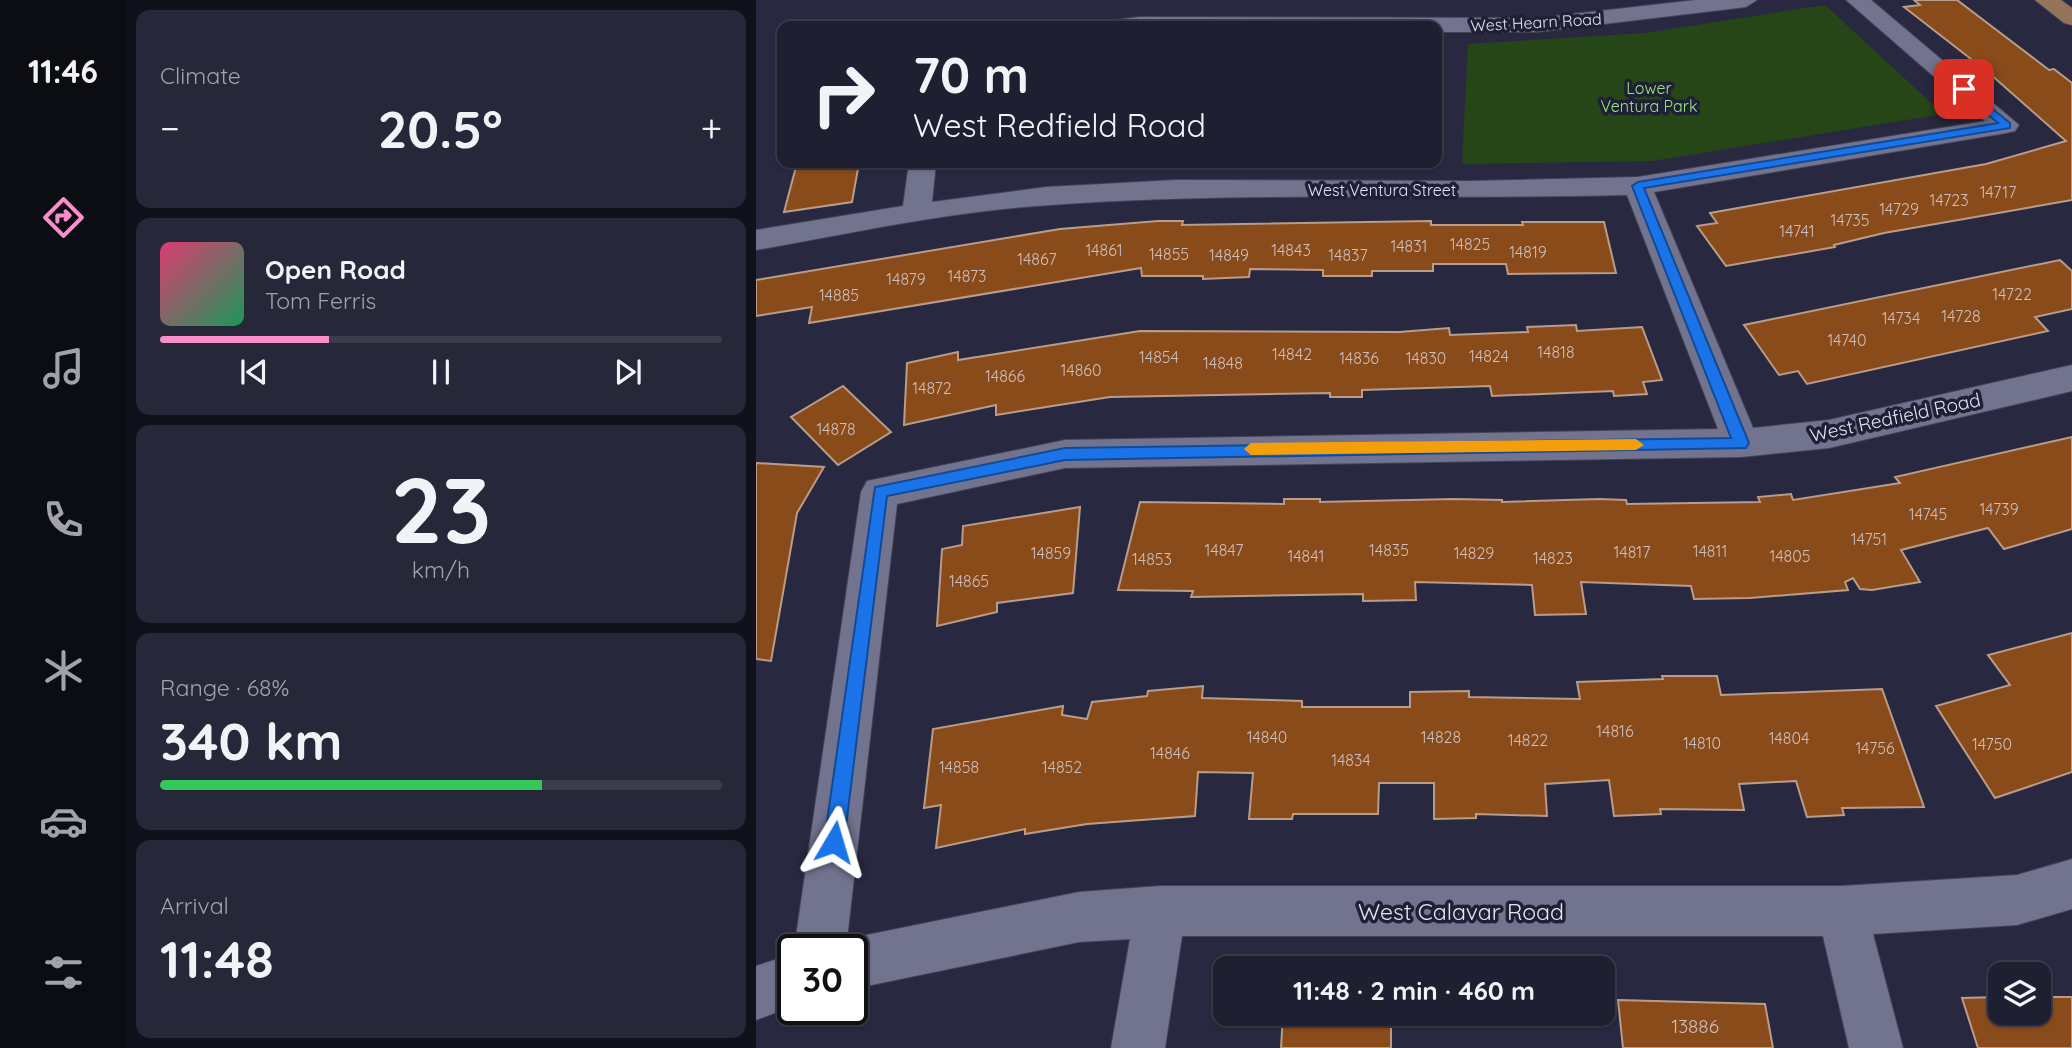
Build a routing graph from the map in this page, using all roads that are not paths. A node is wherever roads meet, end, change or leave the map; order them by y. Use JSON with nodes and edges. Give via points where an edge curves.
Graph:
{"nodes":[{"id":1,"x":1746,"y":0,"type":"edge"},
{"id":2,"x":1857,"y":0,"type":"edge"},
{"id":3,"x":2046,"y":0,"type":"edge"},
{"id":4,"x":1715,"y":2,"type":"edge"},
{"id":5,"x":2072,"y":18,"type":"edge"},
{"id":6,"x":1442,"y":25,"type":"edge"},
{"id":7,"x":921,"y":168,"type":"edge"},
{"id":8,"x":1638,"y":186,"type":"junction"},
{"id":9,"x":916,"y":213,"type":"junction"},
{"id":10,"x":756,"y":240,"type":"edge"},
{"id":11,"x":2072,"y":377,"type":"edge"},
{"id":12,"x":1741,"y":443,"type":"junction"},
{"id":13,"x":2072,"y":884,"type":"edge"},
{"id":14,"x":1160,"y":911,"type":"junction"},
{"id":15,"x":1842,"y":911,"type":"junction"},
{"id":16,"x":822,"y":934,"type":"edge"},
{"id":17,"x":868,"y":960,"type":"edge"},
{"id":18,"x":777,"y":986,"type":"edge"},
{"id":19,"x":756,"y":993,"type":"edge"},
{"id":20,"x":1138,"y":1048,"type":"edge"},
{"id":21,"x":1876,"y":1048,"type":"edge"}],
"edges":[{"from":1,"to":4,"type":"street","name":"West Hearn Road"},
{"from":2,"to":8,"type":"street","name":"West Ventura Street","via":[[2006,125]]},
{"from":3,"to":5,"type":"main road"},
{"from":4,"to":6,"type":"street","name":"West Hearn Road","via":[[1598,20]]},
{"from":7,"to":9,"type":"street"},
{"from":8,"to":9,"type":"street","name":"West Ventura Street","via":[[1176,189],[1046,196]]},
{"from":8,"to":12,"type":"street"},
{"from":9,"to":10,"type":"street","name":"West Ventura Street"},
{"from":11,"to":12,"type":"street","name":"West Redfield Road","via":[[1829,434]]},
{"from":12,"to":16,"type":"street","name":"West Redfield Road","via":[[1065,454],[880,492]]},
{"from":13,"to":15,"type":"street","name":"West Calavar Road","via":[[2017,900]]},
{"from":14,"to":15,"type":"street","name":"West Calavar Road"},
{"from":14,"to":17,"type":"street","name":"West Calavar Road","via":[[1079,917]]},
{"from":14,"to":20,"type":"street"},
{"from":15,"to":21,"type":"street"},
{"from":18,"to":19,"type":"street"}]}
